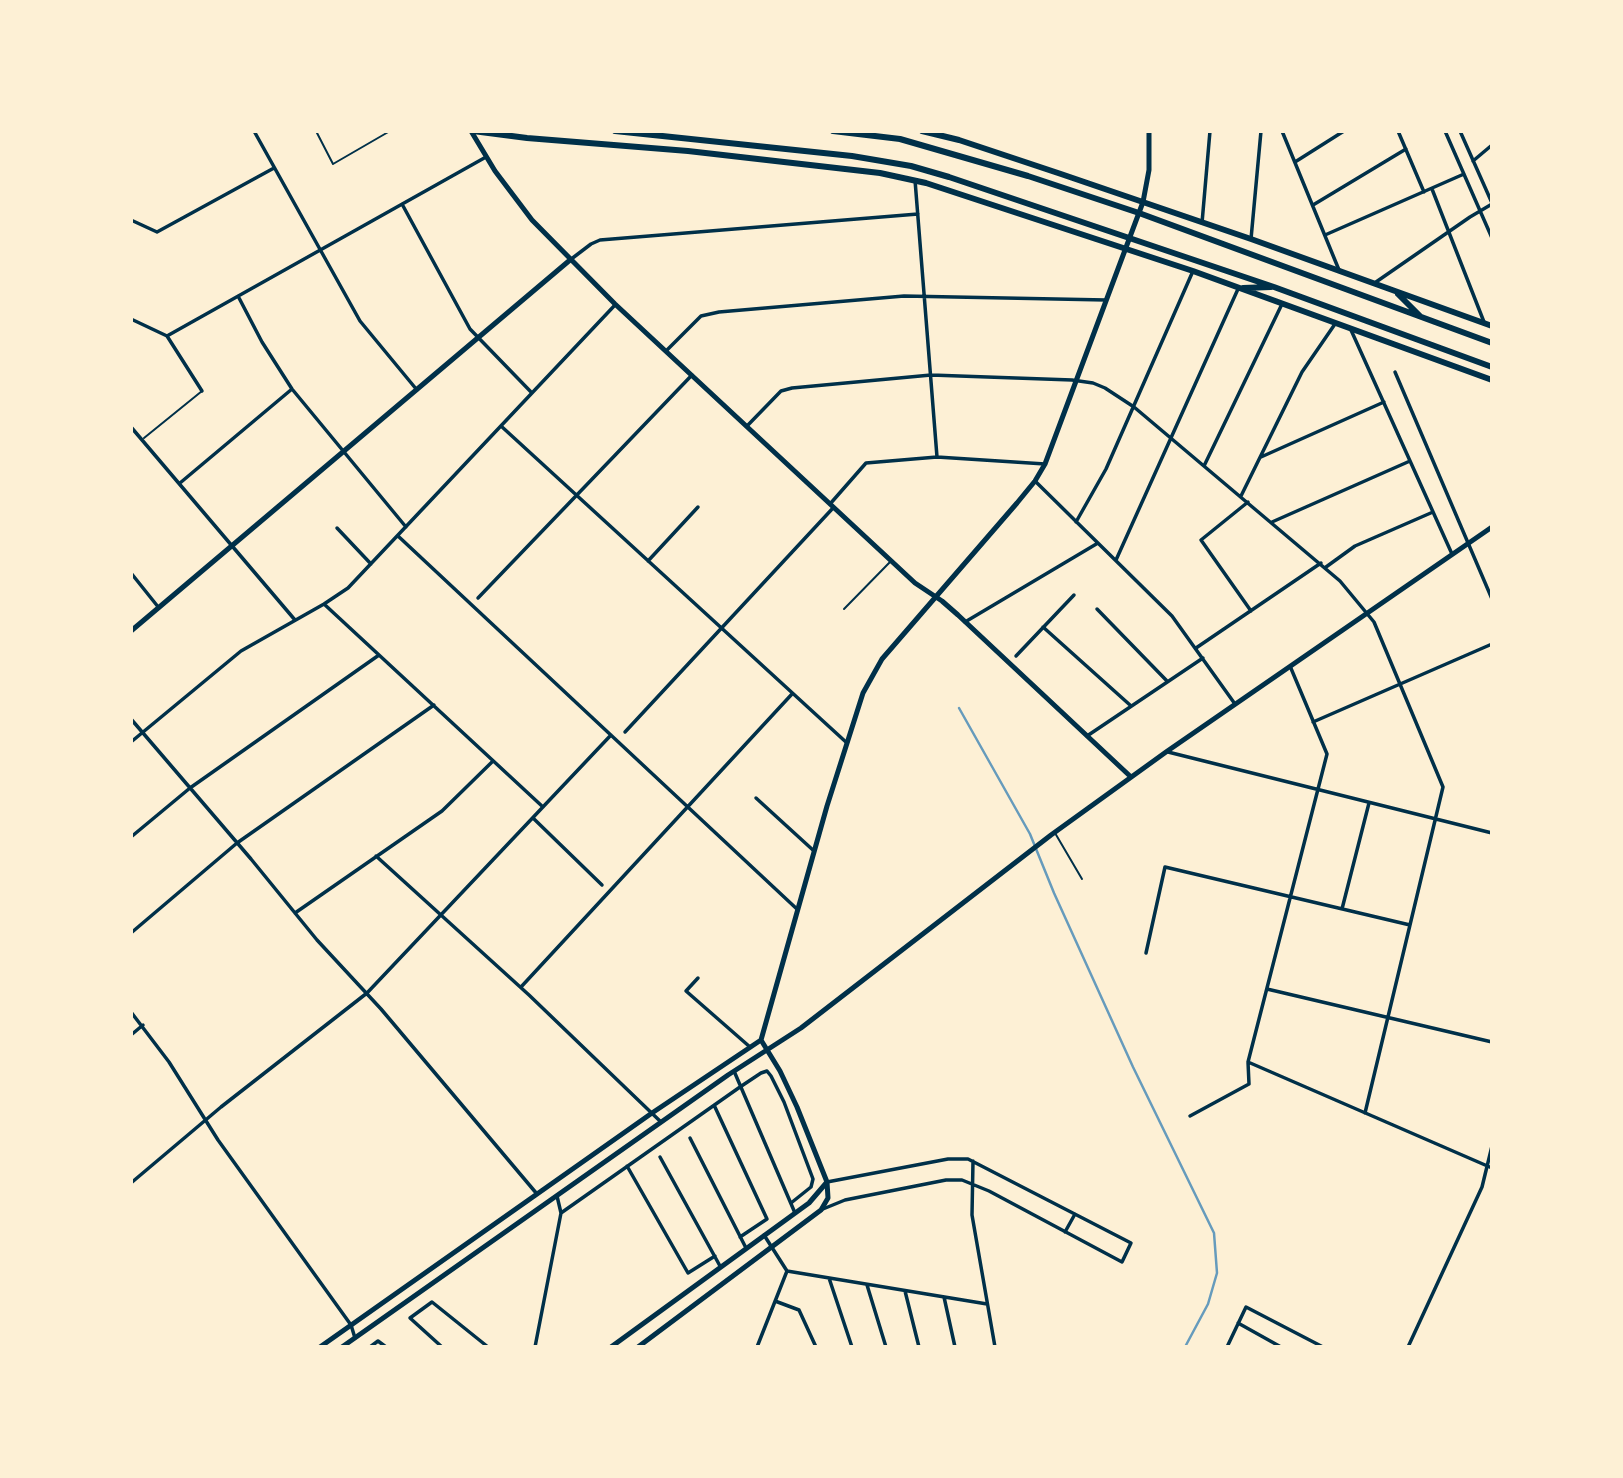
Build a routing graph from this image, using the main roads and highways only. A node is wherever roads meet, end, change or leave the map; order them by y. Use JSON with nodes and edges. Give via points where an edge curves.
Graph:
{"nodes":[{"id":1,"x":472,"y":131,"type":"edge"},
{"id":2,"x":615,"y":131,"type":"edge"},
{"id":3,"x":833,"y":131,"type":"edge"},
{"id":4,"x":922,"y":131,"type":"edge"},
{"id":5,"x":1274,"y":287,"type":"junction"},
{"id":6,"x":1238,"y":289,"type":"junction"},
{"id":7,"x":1396,"y":291,"type":"junction"},
{"id":8,"x":1421,"y":317,"type":"junction"},
{"id":9,"x":1488,"y":325,"type":"edge"},
{"id":10,"x":1492,"y":343,"type":"edge"},
{"id":11,"x":1492,"y":367,"type":"edge"},
{"id":12,"x":1492,"y":380,"type":"edge"}],
"edges":[{"from":1,"to":6,"type":"highway","via":[[688,151],[915,180]]},
{"from":2,"to":5,"type":"highway","via":[[887,161],[949,177]]},
{"from":3,"to":8,"type":"highway","via":[[900,139],[1028,176]]},
{"from":4,"to":7,"type":"highway"},
{"from":5,"to":6,"type":"highway"},
{"from":5,"to":11,"type":"highway"},
{"from":6,"to":12,"type":"highway"},
{"from":7,"to":8,"type":"highway"},
{"from":7,"to":9,"type":"highway"},
{"from":8,"to":10,"type":"highway"}]}
